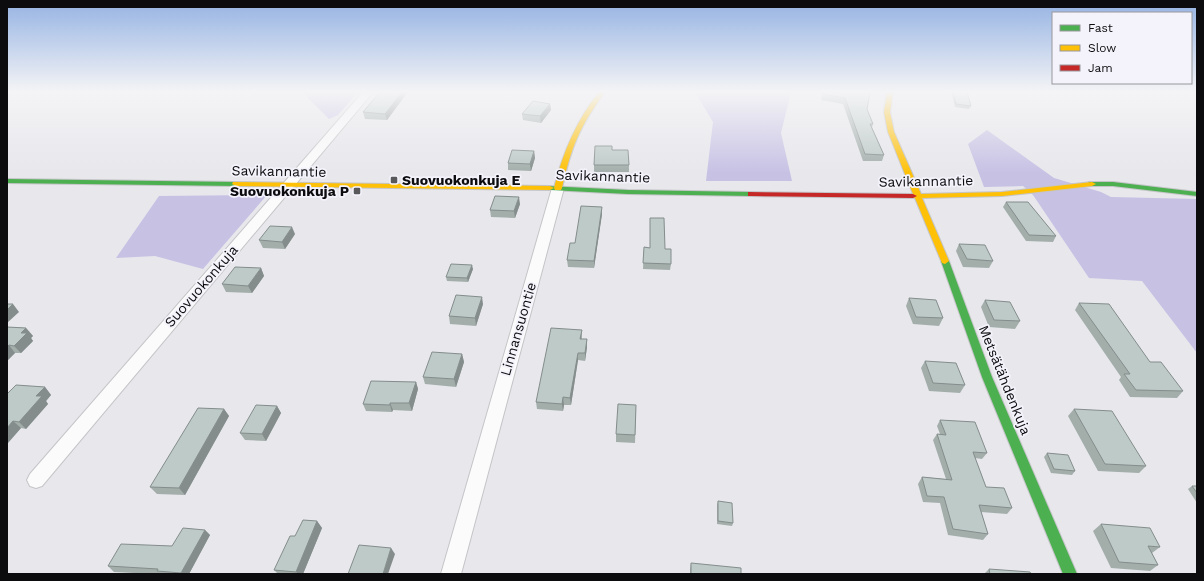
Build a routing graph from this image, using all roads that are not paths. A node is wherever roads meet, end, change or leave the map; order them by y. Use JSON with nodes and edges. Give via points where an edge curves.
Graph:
{"nodes":[{"id":1,"x":345,"y":119,"type":"edge"},
{"id":2,"x":581,"y":119,"type":"edge"},
{"id":3,"x":888,"y":119,"type":"edge"},
{"id":4,"x":7,"y":182,"type":"edge"},
{"id":5,"x":288,"y":185,"type":"junction"},
{"id":6,"x":558,"y":188,"type":"junction"},
{"id":7,"x":1197,"y":194,"type":"edge"},
{"id":8,"x":916,"y":196,"type":"junction"},
{"id":9,"x":36,"y":480,"type":"dead end"},
{"id":10,"x":451,"y":574,"type":"edge"},
{"id":11,"x":1070,"y":574,"type":"edge"}],
"edges":[{"from":1,"to":5,"type":"street","name":"Suovuokonkuja"},
{"from":2,"to":6,"type":"street","name":"Linnansuontie","via":[[573,132]]},
{"from":3,"to":8,"type":"street","name":"Metsätähdenkuja"},
{"from":4,"to":5,"type":"street","name":"Savikannantie"},
{"from":5,"to":6,"type":"street","name":"Savikannantie"},
{"from":5,"to":9,"type":"street","name":"Suovuokonkuja"},
{"from":6,"to":8,"type":"street","name":"Savikannantie","via":[[628,192]]},
{"from":6,"to":10,"type":"street","name":"Linnansuontie"},
{"from":7,"to":8,"type":"street","name":"Savikannantie","via":[[1138,186],[1081,184],[1002,194]]},
{"from":8,"to":11,"type":"street","name":"Metsätähdenkuja","via":[[950,273],[987,377]]}]}
